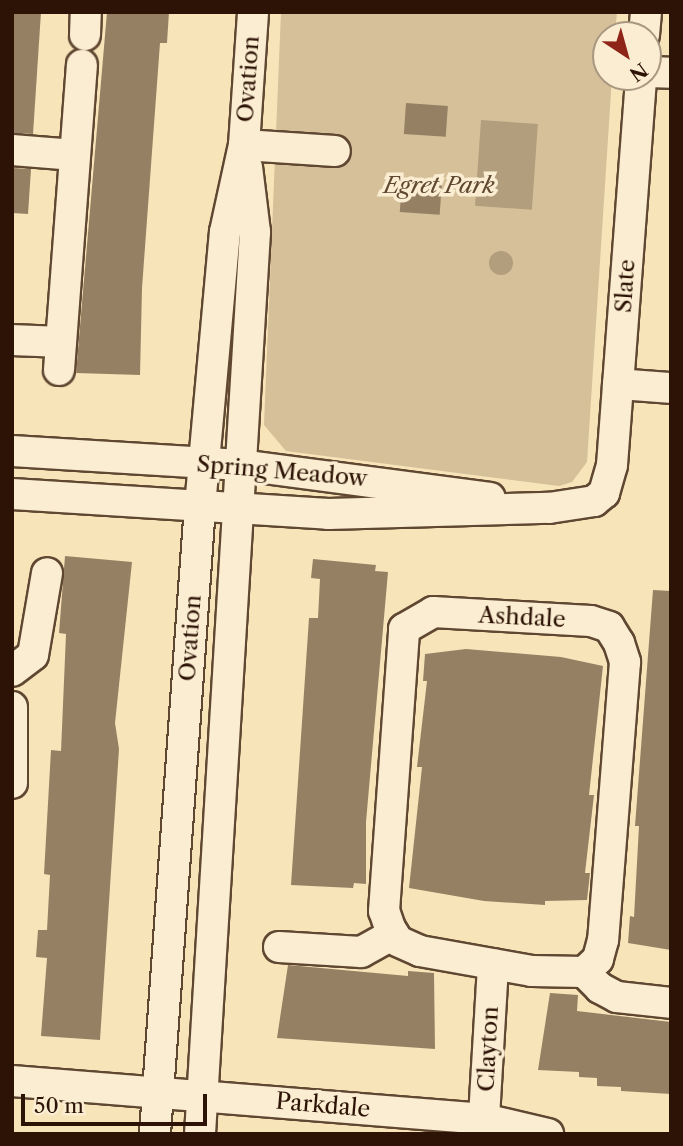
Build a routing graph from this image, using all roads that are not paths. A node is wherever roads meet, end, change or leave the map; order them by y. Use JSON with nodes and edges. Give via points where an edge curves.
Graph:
{"nodes":[{"id":1,"x":253,"y":12,"type":"edge"},
{"id":2,"x":82,"y":65,"type":"dead end"},
{"id":3,"x":640,"y":91,"type":"edge"},
{"id":4,"x":244,"y":145,"type":"junction"},
{"id":5,"x":12,"y":149,"type":"edge"},
{"id":6,"x":335,"y":151,"type":"dead end"},
{"id":7,"x":75,"y":155,"type":"junction"},
{"id":8,"x":12,"y":340,"type":"edge"},
{"id":9,"x":618,"y":384,"type":"junction"},
{"id":10,"x":671,"y":388,"type":"edge"},
{"id":11,"x":12,"y":451,"type":"edge"},
{"id":12,"x":207,"y":463,"type":"junction"},
{"id":13,"x":241,"y":465,"type":"junction"},
{"id":14,"x":604,"y":493,"type":"joint"},
{"id":15,"x":12,"y":494,"type":"edge"},
{"id":16,"x":200,"y":506,"type":"junction"},
{"id":17,"x":239,"y":508,"type":"junction"},
{"id":18,"x":549,"y":508,"type":"junction"},
{"id":19,"x":47,"y":573,"type":"dead end"},
{"id":20,"x":12,"y":671,"type":"edge"},
{"id":21,"x":12,"y":707,"type":"edge"},
{"id":22,"x":12,"y":783,"type":"edge"},
{"id":23,"x":393,"y":934,"type":"junction"},
{"id":24,"x":279,"y":947,"type":"dead end"},
{"id":25,"x":493,"y":964,"type":"junction"},
{"id":26,"x":584,"y":972,"type":"junction"},
{"id":27,"x":671,"y":1003,"type":"edge"},
{"id":28,"x":12,"y":1081,"type":"edge"},
{"id":29,"x":158,"y":1091,"type":"junction"},
{"id":30,"x":203,"y":1096,"type":"junction"},
{"id":31,"x":483,"y":1127,"type":"edge"},
{"id":32,"x":155,"y":1134,"type":"edge"},
{"id":33,"x":200,"y":1134,"type":"edge"},
{"id":34,"x":548,"y":1134,"type":"edge"}],
"edges":[{"from":1,"to":4,"type":"street","name":"Ovation"},
{"from":2,"to":7,"type":"street"},
{"from":3,"to":9,"type":"street","name":"Slate"},
{"from":4,"to":6,"type":"street"},
{"from":4,"to":12,"type":"street","name":"Ovation","via":[[225,232]]},
{"from":4,"to":13,"type":"street","name":"Ovation","via":[[255,232]]},
{"from":5,"to":7,"type":"street"},
{"from":7,"to":8,"type":"street","via":[[60,356]]},
{"from":9,"to":10,"type":"street"},
{"from":9,"to":14,"type":"street","name":"Slate","via":[[612,465]]},
{"from":11,"to":12,"type":"street","name":"Spring Meadow"},
{"from":12,"to":13,"type":"street","name":"Spring Meadow"},
{"from":12,"to":16,"type":"street","name":"Ovation"},
{"from":13,"to":17,"type":"street","name":"Ovation"},
{"from":13,"to":18,"type":"street","name":"Spring Meadow","via":[[408,484]]},
{"from":14,"to":18,"type":"street","name":"Spring Meadow","via":[[584,505]]},
{"from":15,"to":16,"type":"street","name":"Spring Meadow"},
{"from":16,"to":17,"type":"street","name":"Spring Meadow"},
{"from":16,"to":29,"type":"street","name":"Ovation"},
{"from":17,"to":18,"type":"street","name":"Spring Meadow","via":[[341,513]]},
{"from":17,"to":30,"type":"street","name":"Ovation"},
{"from":19,"to":20,"type":"street","via":[[33,655]]},
{"from":21,"to":22,"type":"street"},
{"from":23,"to":24,"type":"street","via":[[361,952]]},
{"from":23,"to":25,"type":"street","via":[[420,951]]},
{"from":23,"to":26,"type":"street","name":"Ashdale","via":[[384,911],[404,629],[433,612],[590,621],[609,627],[625,662],[603,940],[598,960]]},
{"from":25,"to":26,"type":"street","via":[[561,974]]},
{"from":25,"to":31,"type":"street","name":"Clayton"},
{"from":26,"to":27,"type":"street","via":[[600,989],[617,997]]},
{"from":28,"to":29,"type":"street","name":"Parkdale"},
{"from":29,"to":30,"type":"street","name":"Parkdale"},
{"from":29,"to":32,"type":"street","name":"Ovation"},
{"from":30,"to":31,"type":"street","name":"Parkdale"},
{"from":30,"to":33,"type":"street","name":"Ovation"},
{"from":31,"to":34,"type":"street","name":"Parkdale"}]}
